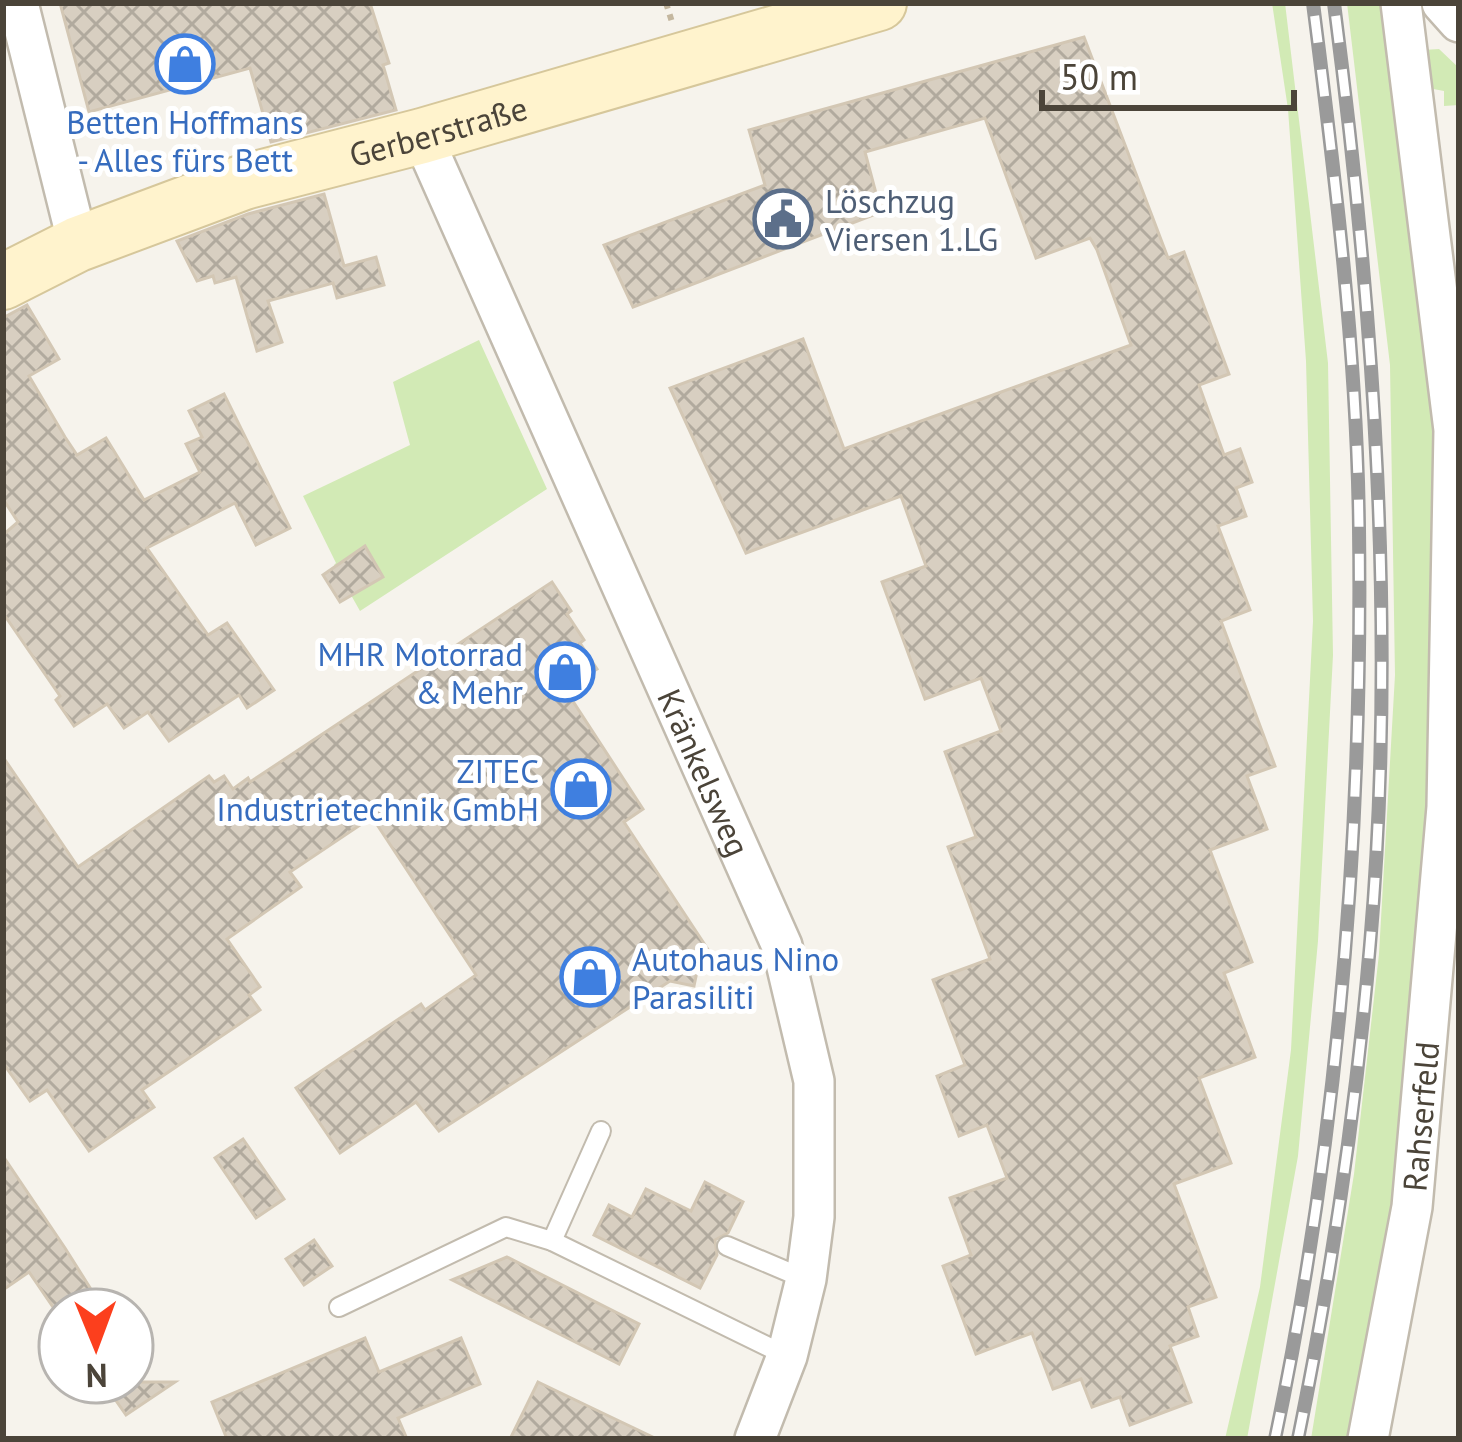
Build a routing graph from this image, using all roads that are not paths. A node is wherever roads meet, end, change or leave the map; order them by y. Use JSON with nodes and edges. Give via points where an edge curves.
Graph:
{"nodes":[{"id":1,"x":18,"y":3,"type":"edge"},
{"id":2,"x":879,"y":3,"type":"edge"},
{"id":3,"x":1401,"y":3,"type":"edge"},
{"id":4,"x":1442,"y":3,"type":"edge"},
{"id":5,"x":1459,"y":22,"type":"edge"},
{"id":6,"x":422,"y":136,"type":"junction"},
{"id":7,"x":78,"y":244,"type":"junction"},
{"id":8,"x":3,"y":282,"type":"edge"},
{"id":9,"x":601,"y":1131,"type":"dead end"},
{"id":10,"x":552,"y":1241,"type":"junction"},
{"id":11,"x":727,"y":1246,"type":"dead end"},
{"id":12,"x":806,"y":1280,"type":"junction"},
{"id":13,"x":339,"y":1307,"type":"dead end"},
{"id":14,"x":787,"y":1356,"type":"junction"},
{"id":15,"x":755,"y":1439,"type":"edge"},
{"id":16,"x":1368,"y":1439,"type":"edge"}],
"edges":[{"from":1,"to":7,"type":"street"},
{"from":2,"to":6,"type":"street","name":"Gerberstraße"},
{"from":3,"to":16,"type":"street","name":"Rahserfeld","via":[[1454,430],[1447,807],[1438,998],[1412,1207]]},
{"from":4,"to":5,"type":"street"},
{"from":6,"to":7,"type":"street","name":"Gerberstraße","via":[[244,182]]},
{"from":6,"to":12,"type":"street","name":"Kränkelsweg","via":[[782,946],[814,1081]]},
{"from":7,"to":8,"type":"street","name":"Gerberstraße"},
{"from":9,"to":10,"type":"lane"},
{"from":10,"to":13,"type":"lane","via":[[506,1227]]},
{"from":10,"to":14,"type":"lane"},
{"from":11,"to":12,"type":"lane"},
{"from":12,"to":14,"type":"street","name":"Kränkelsweg"},
{"from":14,"to":15,"type":"street","name":"Kränkelsweg"}]}
